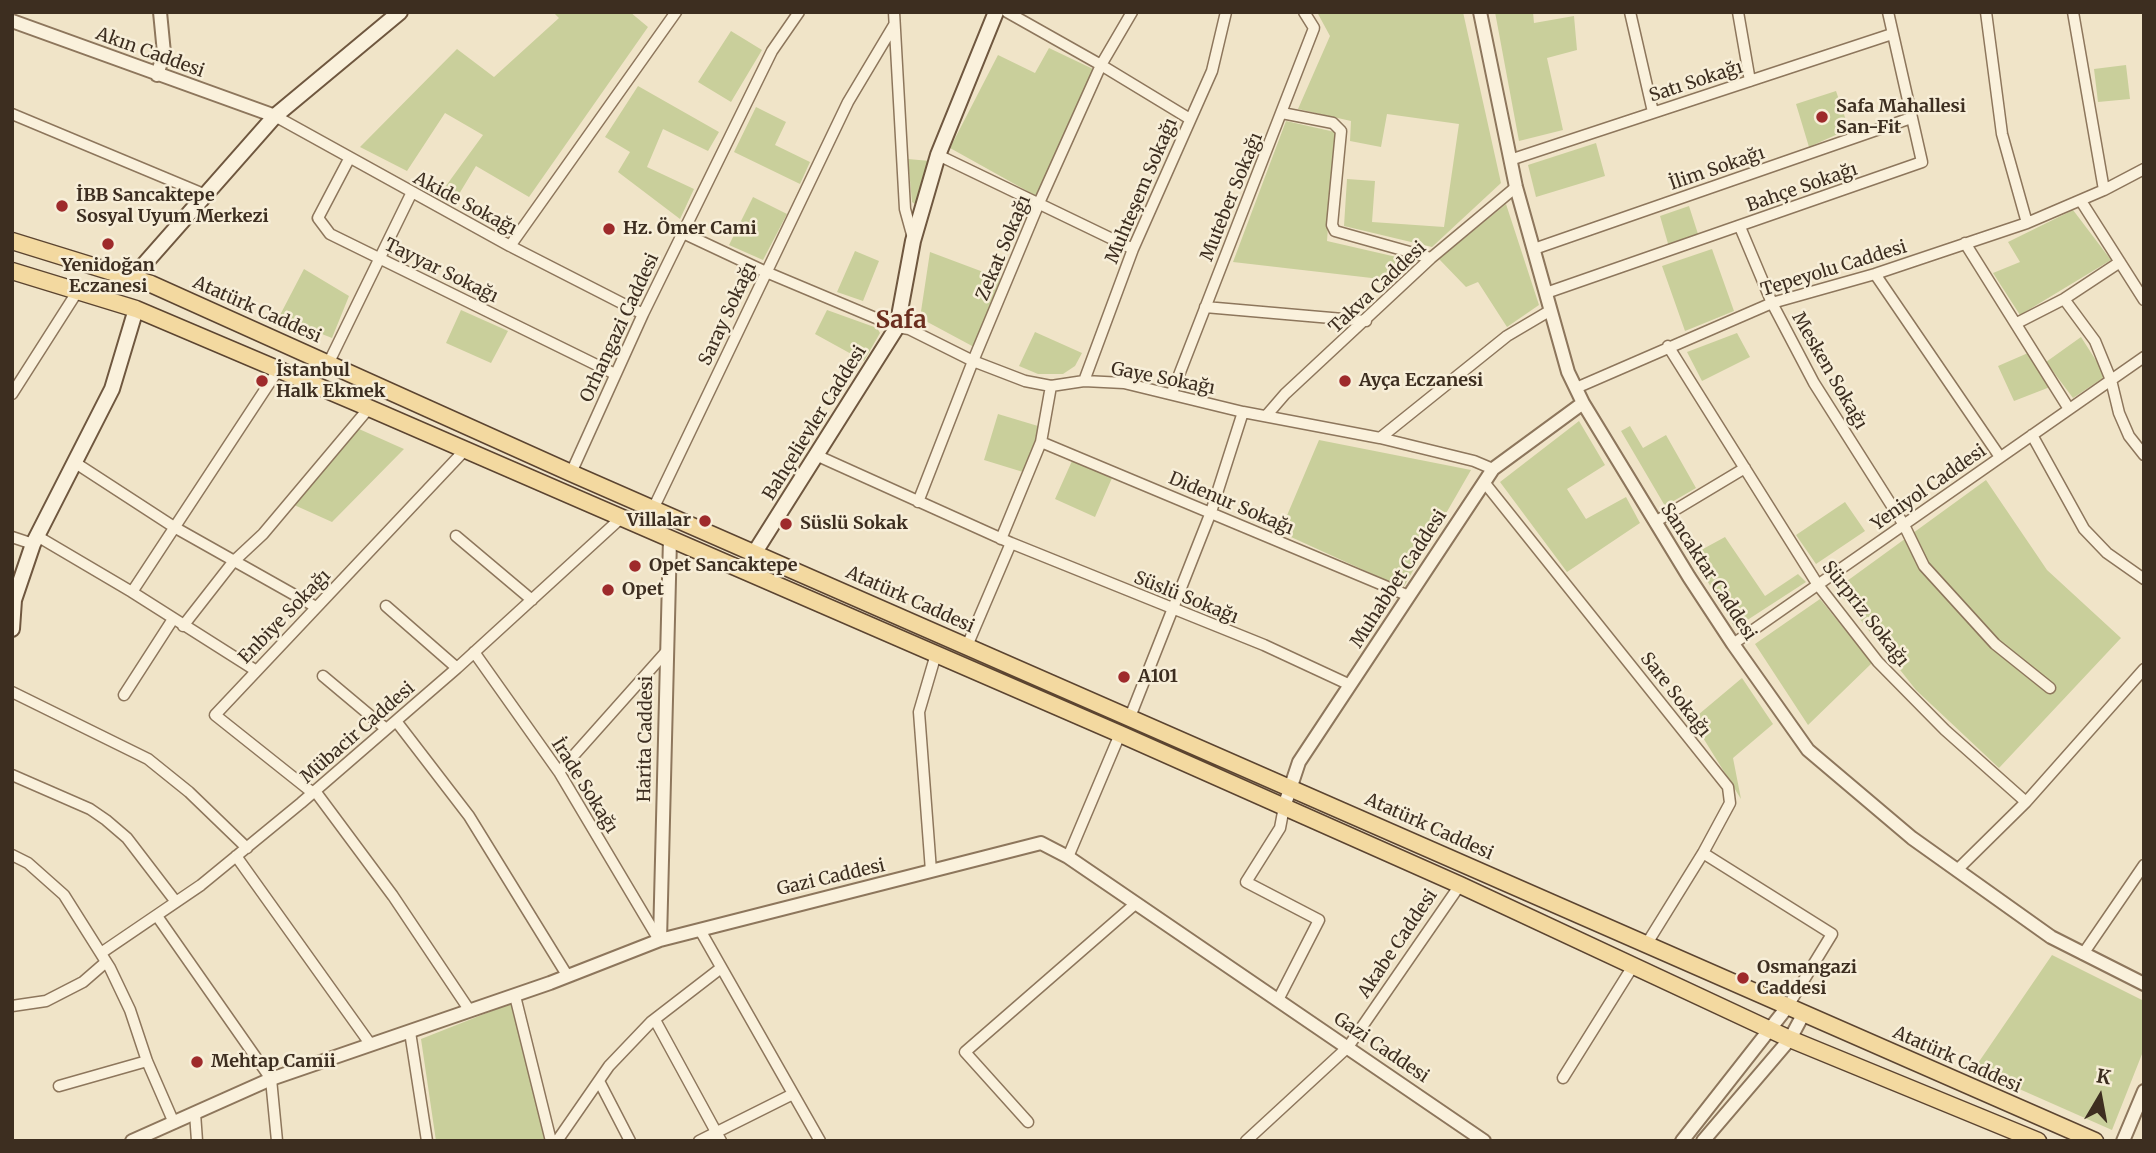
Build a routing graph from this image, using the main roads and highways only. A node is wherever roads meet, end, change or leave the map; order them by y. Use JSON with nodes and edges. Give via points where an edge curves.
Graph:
{"nodes":[{"id":1,"x":400,"y":12,"type":"edge"},
{"id":2,"x":996,"y":12,"type":"edge"},
{"id":3,"x":12,"y":242,"type":"edge"},
{"id":4,"x":12,"y":271,"type":"edge"},
{"id":5,"x":133,"y":277,"type":"junction"},
{"id":6,"x":136,"y":309,"type":"junction"},
{"id":7,"x":755,"y":552,"type":"junction"},
{"id":8,"x":748,"y":572,"type":"junction"},
{"id":9,"x":12,"y":629,"type":"edge"},
{"id":10,"x":2038,"y":1141,"type":"edge"},
{"id":11,"x":2095,"y":1141,"type":"edge"}],
"edges":[{"from":1,"to":5,"type":"main road","via":[[275,116]]},
{"from":2,"to":7,"type":"main road","name":"Bahçelievler Caddesi","via":[[938,155],[913,241],[897,327]]},
{"from":3,"to":5,"type":"main road","name":"Atatürk Caddesi"},
{"from":4,"to":6,"type":"main road"},
{"from":5,"to":6,"type":"main road"},
{"from":5,"to":7,"type":"main road","name":"Atatürk Caddesi"},
{"from":6,"to":8,"type":"main road"},
{"from":6,"to":9,"type":"main road","via":[[112,388],[35,540],[14,600]]},
{"from":7,"to":8,"type":"main road","name":"Bahçelievler Caddesi"},
{"from":7,"to":11,"type":"main road","name":"Atatürk Caddesi"},
{"from":8,"to":10,"type":"main road","via":[[1460,885],[1790,1039]]}]}
